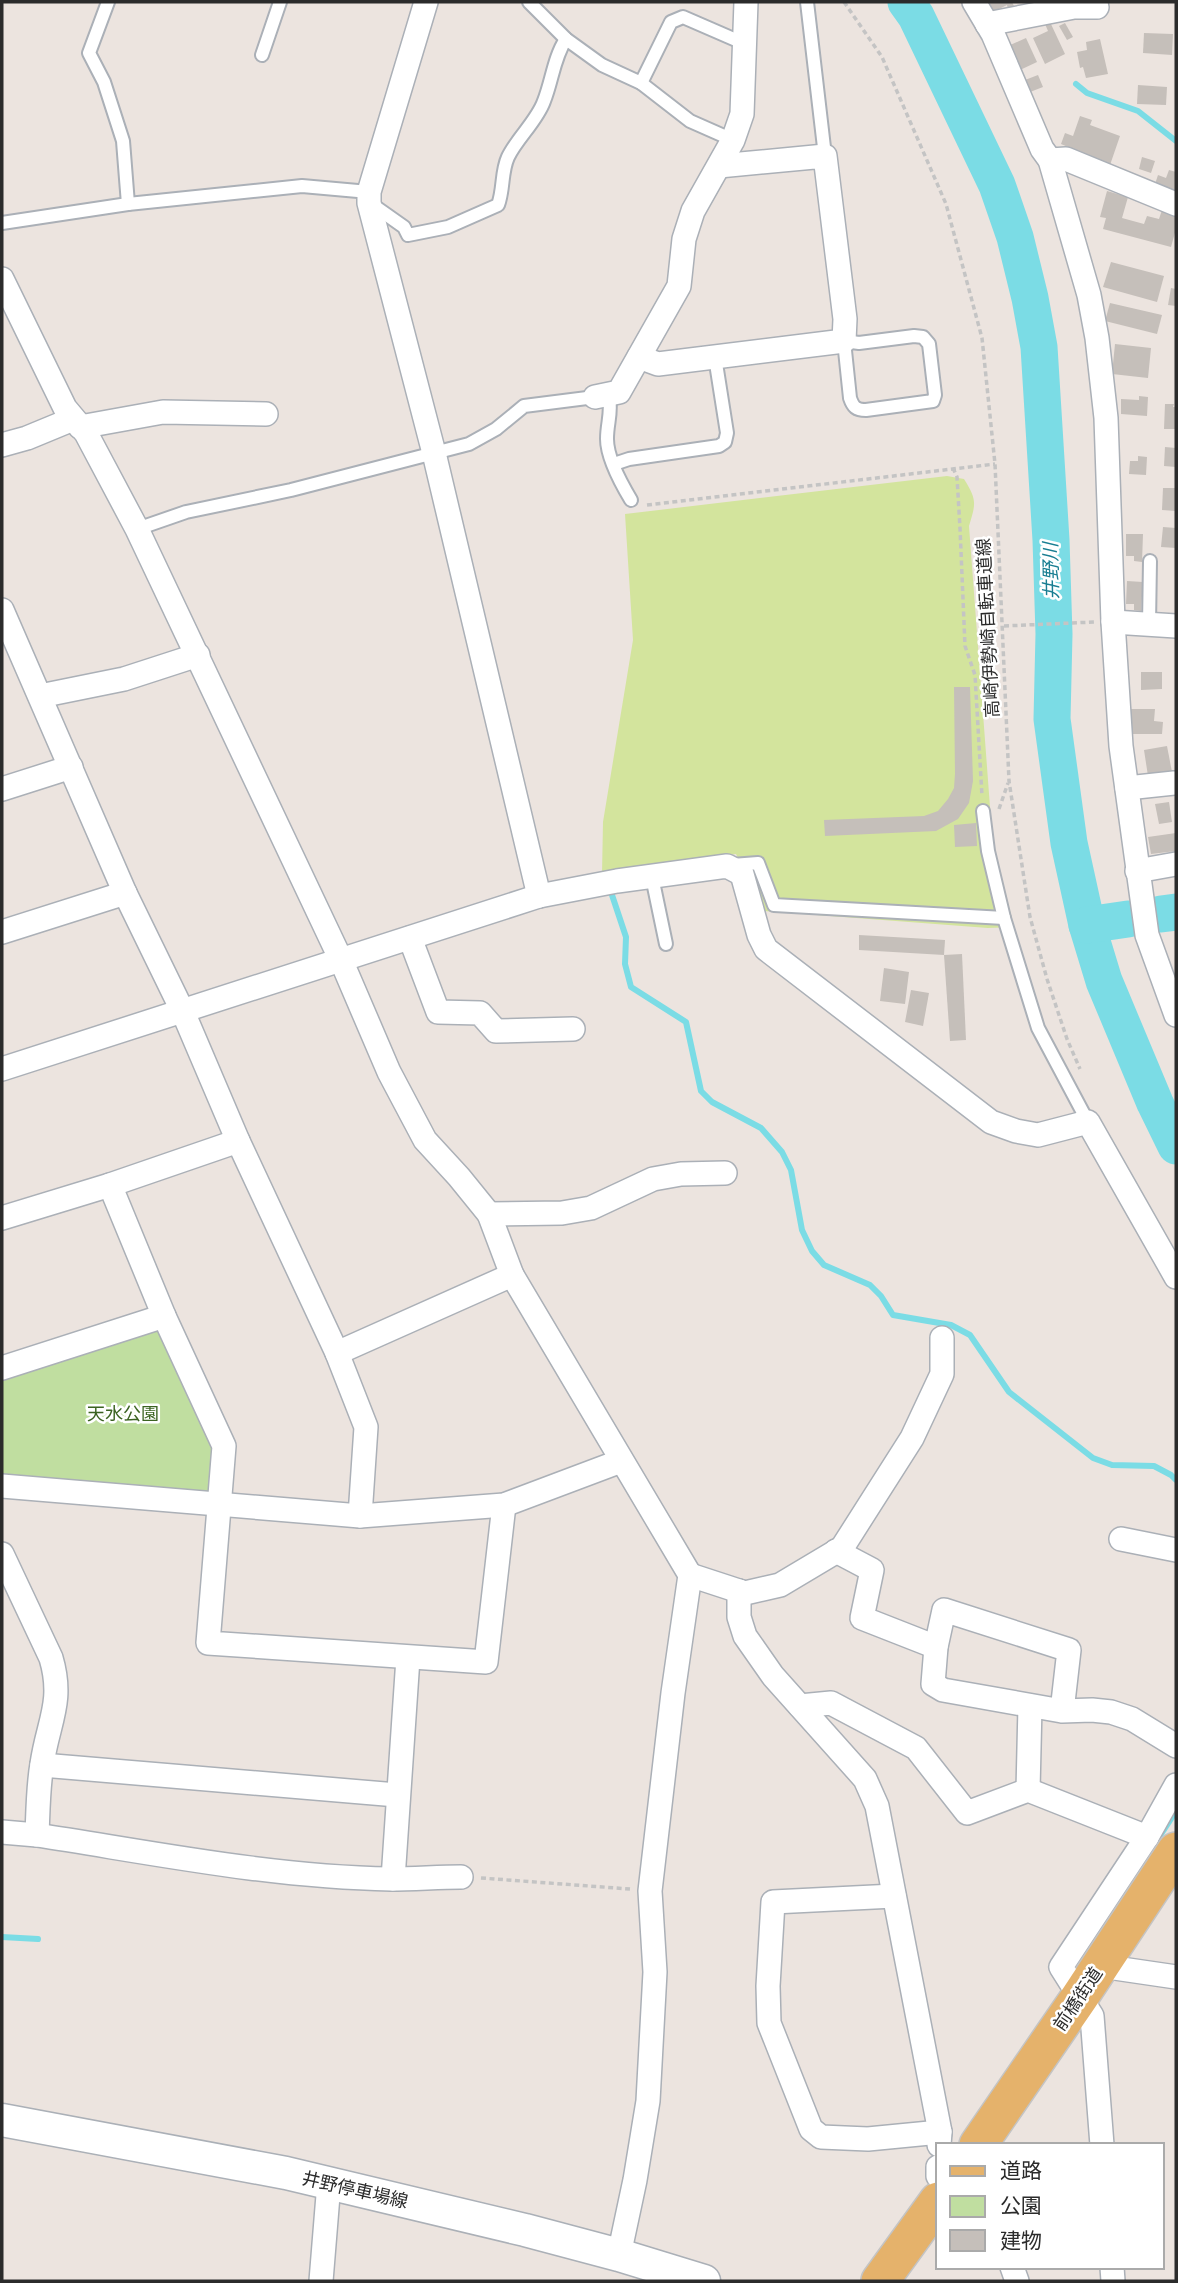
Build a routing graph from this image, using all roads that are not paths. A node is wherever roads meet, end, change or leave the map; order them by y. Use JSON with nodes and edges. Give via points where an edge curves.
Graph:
{"nodes":[{"id":1,"x":108,"y":2,"type":"edge"},
{"id":2,"x":280,"y":2,"type":"edge"},
{"id":3,"x":426,"y":2,"type":"edge"},
{"id":4,"x":529,"y":2,"type":"edge"},
{"id":5,"x":747,"y":2,"type":"edge"},
{"id":6,"x":807,"y":2,"type":"edge"},
{"id":7,"x":974,"y":2,"type":"edge"},
{"id":8,"x":1097,"y":8,"type":"dead end"},
{"id":9,"x":987,"y":24,"type":"junction"},
{"id":10,"x":566,"y":39,"type":"junction"},
{"id":11,"x":745,"y":41,"type":"junction"},
{"id":12,"x":262,"y":55,"type":"dead end"},
{"id":13,"x":641,"y":83,"type":"junction"},
{"id":14,"x":733,"y":141,"type":"junction"},
{"id":15,"x":825,"y":156,"type":"junction"},
{"id":16,"x":1050,"y":160,"type":"junction"},
{"id":17,"x":719,"y":166,"type":"junction"},
{"id":18,"x":369,"y":197,"type":"junction"},
{"id":19,"x":128,"y":204,"type":"junction"},
{"id":20,"x":1176,"y":204,"type":"edge"},
{"id":21,"x":2,"y":223,"type":"edge"},
{"id":22,"x":2,"y":279,"type":"edge"},
{"id":23,"x":844,"y":341,"type":"junction"},
{"id":24,"x":639,"y":356,"type":"junction"},
{"id":25,"x":715,"y":357,"type":"junction"},
{"id":26,"x":602,"y":396,"type":"junction"},
{"id":27,"x":266,"y":414,"type":"dead end"},
{"id":28,"x":76,"y":423,"type":"junction"},
{"id":29,"x":2,"y":445,"type":"edge"},
{"id":30,"x":433,"y":453,"type":"junction"},
{"id":31,"x":614,"y":464,"type":"junction"},
{"id":32,"x":631,"y":500,"type":"road end"},
{"id":33,"x":137,"y":529,"type":"junction"},
{"id":34,"x":1150,"y":561,"type":"dead end"},
{"id":35,"x":2,"y":610,"type":"edge"},
{"id":36,"x":1104,"y":622,"type":"junction"},
{"id":37,"x":1149,"y":624,"type":"junction"},
{"id":38,"x":1176,"y":625,"type":"edge"},
{"id":39,"x":11,"y":651,"type":"edge"},
{"id":40,"x":198,"y":655,"type":"junction"},
{"id":41,"x":40,"y":696,"type":"junction"},
{"id":42,"x":71,"y":767,"type":"junction"},
{"id":43,"x":1174,"y":783,"type":"dead end"},
{"id":44,"x":1127,"y":788,"type":"junction"},
{"id":45,"x":2,"y":789,"type":"edge"},
{"id":46,"x":984,"y":811,"type":"road end"},
{"id":47,"x":1176,"y":864,"type":"edge"},
{"id":48,"x":727,"y":866,"type":"junction"},
{"id":49,"x":1137,"y":871,"type":"junction"},
{"id":50,"x":652,"y":877,"type":"junction"},
{"id":51,"x":125,"y":893,"type":"junction"},
{"id":52,"x":539,"y":895,"type":"junction"},
{"id":53,"x":1004,"y":918,"type":"junction"},
{"id":54,"x":2,"y":932,"type":"edge"},
{"id":55,"x":410,"y":938,"type":"junction"},
{"id":56,"x":666,"y":944,"type":"dead end"},
{"id":57,"x":341,"y":960,"type":"junction"},
{"id":58,"x":183,"y":1012,"type":"junction"},
{"id":59,"x":1176,"y":1014,"type":"edge"},
{"id":60,"x":573,"y":1029,"type":"dead end"},
{"id":61,"x":2,"y":1069,"type":"edge"},
{"id":62,"x":1087,"y":1122,"type":"junction"},
{"id":63,"x":238,"y":1141,"type":"junction"},
{"id":64,"x":725,"y":1173,"type":"dead end"},
{"id":65,"x":110,"y":1185,"type":"junction"},
{"id":66,"x":4,"y":1212,"type":"edge"},
{"id":67,"x":489,"y":1214,"type":"junction"},
{"id":68,"x":512,"y":1275,"type":"junction"},
{"id":69,"x":1176,"y":1277,"type":"edge"},
{"id":70,"x":164,"y":1316,"type":"junction"},
{"id":71,"x":942,"y":1338,"type":"dead end"},
{"id":72,"x":337,"y":1353,"type":"junction"},
{"id":73,"x":2,"y":1368,"type":"edge"},
{"id":74,"x":621,"y":1461,"type":"junction"},
{"id":75,"x":2,"y":1486,"type":"edge"},
{"id":76,"x":504,"y":1505,"type":"junction"},
{"id":77,"x":220,"y":1506,"type":"junction"},
{"id":78,"x":360,"y":1516,"type":"junction"},
{"id":79,"x":1121,"y":1539,"type":"dead end"},
{"id":80,"x":1176,"y":1550,"type":"edge"},
{"id":81,"x":836,"y":1551,"type":"junction"},
{"id":82,"x":2,"y":1554,"type":"edge"},
{"id":83,"x":690,"y":1575,"type":"junction"},
{"id":84,"x":739,"y":1591,"type":"junction"},
{"id":85,"x":936,"y":1647,"type":"junction"},
{"id":86,"x":408,"y":1658,"type":"junction"},
{"id":87,"x":800,"y":1706,"type":"junction"},
{"id":88,"x":1030,"y":1706,"type":"junction"},
{"id":89,"x":1062,"y":1711,"type":"junction"},
{"id":90,"x":1176,"y":1746,"type":"edge"},
{"id":91,"x":42,"y":1765,"type":"junction"},
{"id":92,"x":1176,"y":1785,"type":"edge"},
{"id":93,"x":1028,"y":1790,"type":"junction"},
{"id":94,"x":397,"y":1795,"type":"junction"},
{"id":95,"x":2,"y":1832,"type":"edge"},
{"id":96,"x":37,"y":1835,"type":"junction"},
{"id":97,"x":1161,"y":1844,"type":"edge"},
{"id":98,"x":461,"y":1877,"type":"road end"},
{"id":99,"x":393,"y":1879,"type":"junction"},
{"id":100,"x":894,"y":1896,"type":"junction"},
{"id":101,"x":1101,"y":1966,"type":"junction"},
{"id":102,"x":1176,"y":1977,"type":"edge"},
{"id":103,"x":1079,"y":1998,"type":"junction"},
{"id":104,"x":2,"y":2120,"type":"edge"},
{"id":105,"x":939,"y":2138,"type":"edge"},
{"id":106,"x":979,"y":2143,"type":"edge"},
{"id":107,"x":1102,"y":2143,"type":"edge"},
{"id":108,"x":329,"y":2183,"type":"junction"},
{"id":109,"x":936,"y":2204,"type":"edge"},
{"id":110,"x":619,"y":2255,"type":"junction"},
{"id":111,"x":321,"y":2281,"type":"edge"},
{"id":112,"x":704,"y":2281,"type":"edge"},
{"id":113,"x":880,"y":2281,"type":"edge"}],
"edges":[{"from":1,"to":19,"type":"lane","via":[[89,53],[104,82],[123,141]]},
{"from":2,"to":12,"type":"lane"},
{"from":3,"to":18,"type":"street"},
{"from":4,"to":10,"type":"lane"},
{"from":5,"to":11,"type":"street"},
{"from":6,"to":15,"type":"lane"},
{"from":7,"to":9,"type":"street"},
{"from":8,"to":9,"type":"street","via":[[1074,7]]},
{"from":9,"to":16,"type":"street"},
{"from":10,"to":13,"type":"lane","via":[[602,65]]},
{"from":10,"to":18,"type":"lane","via":[[543,105],[504,165],[498,205],[448,227],[408,235]]},
{"from":11,"to":13,"type":"lane","via":[[683,16],[677,18]]},
{"from":11,"to":14,"type":"street","via":[[742,114]]},
{"from":13,"to":14,"type":"lane","via":[[690,121]]},
{"from":14,"to":17,"type":"street"},
{"from":15,"to":17,"type":"street"},
{"from":15,"to":23,"type":"street"},
{"from":16,"to":20,"type":"street","via":[[1066,159]]},
{"from":16,"to":36,"type":"street","via":[[1097,338],[1106,418]]},
{"from":17,"to":24,"type":"street","via":[[692,211],[680,286]]},
{"from":18,"to":19,"type":"lane","via":[[302,186]]},
{"from":18,"to":30,"type":"street"},
{"from":19,"to":21,"type":"lane"},
{"from":22,"to":28,"type":"street"},
{"from":23,"to":23,"type":"lane","via":[[853,407],[866,410],[933,401],[929,344],[923,337]]},
{"from":23,"to":25,"type":"street"},
{"from":24,"to":25,"type":"street","via":[[658,364]]},
{"from":24,"to":26,"type":"street","via":[[619,392]]},
{"from":25,"to":31,"type":"lane","via":[[725,442]]},
{"from":26,"to":30,"type":"lane","via":[[524,406],[469,444]]},
{"from":26,"to":31,"type":"lane","via":[[611,412],[607,440]]},
{"from":27,"to":28,"type":"street","via":[[163,412]]},
{"from":28,"to":29,"type":"street"},
{"from":28,"to":33,"type":"street","via":[[86,433]]},
{"from":30,"to":33,"type":"lane","via":[[186,512]]},
{"from":30,"to":52,"type":"street"},
{"from":31,"to":32,"type":"lane"},
{"from":33,"to":40,"type":"street"},
{"from":34,"to":37,"type":"lane"},
{"from":35,"to":39,"type":"street"},
{"from":36,"to":37,"type":"street"},
{"from":36,"to":44,"type":"street"},
{"from":37,"to":38,"type":"street"},
{"from":39,"to":41,"type":"street"},
{"from":40,"to":41,"type":"street","via":[[124,679]]},
{"from":40,"to":57,"type":"street"},
{"from":41,"to":42,"type":"street"},
{"from":42,"to":45,"type":"street"},
{"from":42,"to":51,"type":"street"},
{"from":43,"to":44,"type":"street"},
{"from":44,"to":49,"type":"street"},
{"from":46,"to":53,"type":"lane"},
{"from":47,"to":49,"type":"street"},
{"from":48,"to":50,"type":"street"},
{"from":48,"to":53,"type":"lane","via":[[758,863],[774,905]]},
{"from":48,"to":62,"type":"street","via":[[742,874],[766,949],[991,1122],[1038,1135]]},
{"from":49,"to":59,"type":"street","via":[[1147,935]]},
{"from":50,"to":52,"type":"street"},
{"from":50,"to":56,"type":"lane"},
{"from":51,"to":54,"type":"street"},
{"from":51,"to":58,"type":"street"},
{"from":52,"to":55,"type":"street"},
{"from":53,"to":62,"type":"lane","via":[[1038,1028]]},
{"from":55,"to":57,"type":"street"},
{"from":55,"to":60,"type":"street","via":[[438,1012],[480,1013],[496,1031]]},
{"from":57,"to":58,"type":"street"},
{"from":57,"to":67,"type":"street","via":[[389,1072],[425,1140]]},
{"from":58,"to":61,"type":"street"},
{"from":58,"to":63,"type":"street"},
{"from":62,"to":69,"type":"street"},
{"from":63,"to":65,"type":"street"},
{"from":63,"to":72,"type":"street"},
{"from":64,"to":67,"type":"street","via":[[653,1179],[590,1208],[562,1213]]},
{"from":65,"to":66,"type":"street"},
{"from":65,"to":70,"type":"street"},
{"from":67,"to":68,"type":"street"},
{"from":68,"to":72,"type":"street"},
{"from":68,"to":74,"type":"street"},
{"from":70,"to":73,"type":"street"},
{"from":70,"to":77,"type":"street","via":[[224,1446]]},
{"from":71,"to":81,"type":"street","via":[[942,1374],[912,1438]]},
{"from":72,"to":78,"type":"street","via":[[366,1427]]},
{"from":74,"to":76,"type":"street"},
{"from":74,"to":83,"type":"street"},
{"from":75,"to":77,"type":"street"},
{"from":76,"to":78,"type":"street"},
{"from":76,"to":86,"type":"street","via":[[486,1662]]},
{"from":77,"to":78,"type":"street"},
{"from":77,"to":86,"type":"street","via":[[208,1643]]},
{"from":79,"to":80,"type":"street"},
{"from":81,"to":84,"type":"street","via":[[780,1585]]},
{"from":81,"to":85,"type":"street","via":[[872,1570],[862,1618]]},
{"from":82,"to":91,"type":"street","via":[[57,1676],[58,1694]]},
{"from":83,"to":84,"type":"street"},
{"from":83,"to":110,"type":"street","via":[[650,1891],[655,1972],[648,2101]]},
{"from":84,"to":87,"type":"street","via":[[745,1636]]},
{"from":85,"to":88,"type":"street","via":[[933,1684],[943,1690]]},
{"from":85,"to":89,"type":"street","via":[[944,1610],[1069,1650]]},
{"from":86,"to":94,"type":"street"},
{"from":87,"to":93,"type":"street","via":[[831,1703],[916,1748],[967,1813]]},
{"from":87,"to":100,"type":"street","via":[[865,1779],[877,1806]]},
{"from":88,"to":89,"type":"street"},
{"from":88,"to":93,"type":"street"},
{"from":89,"to":90,"type":"street","via":[[1092,1710],[1132,1719]]},
{"from":91,"to":94,"type":"street"},
{"from":91,"to":96,"type":"street"},
{"from":92,"to":97,"type":"street"},
{"from":93,"to":97,"type":"street"},
{"from":94,"to":99,"type":"street"},
{"from":95,"to":96,"type":"street"},
{"from":96,"to":99,"type":"street","via":[[254,1868]]},
{"from":97,"to":101,"type":"main road","name":"前橋街道"},
{"from":97,"to":103,"type":"street","via":[[1061,1967]]},
{"from":98,"to":99,"type":"street"},
{"from":100,"to":105,"type":"street"},
{"from":100,"to":105,"type":"street","via":[[773,1902],[769,2024],[811,2129],[821,2137]]},
{"from":101,"to":102,"type":"street"},
{"from":101,"to":103,"type":"main road","name":"前橋街道"},
{"from":103,"to":106,"type":"main road","name":"前橋街道"},
{"from":103,"to":107,"type":"street","via":[[1092,2016]]},
{"from":104,"to":108,"type":"main road","name":"井野停車場線"},
{"from":108,"to":110,"type":"main road","name":"井野停車場線"},
{"from":108,"to":111,"type":"street"},
{"from":109,"to":113,"type":"main road"},
{"from":110,"to":112,"type":"main road","name":"井野停車場線"}]}
